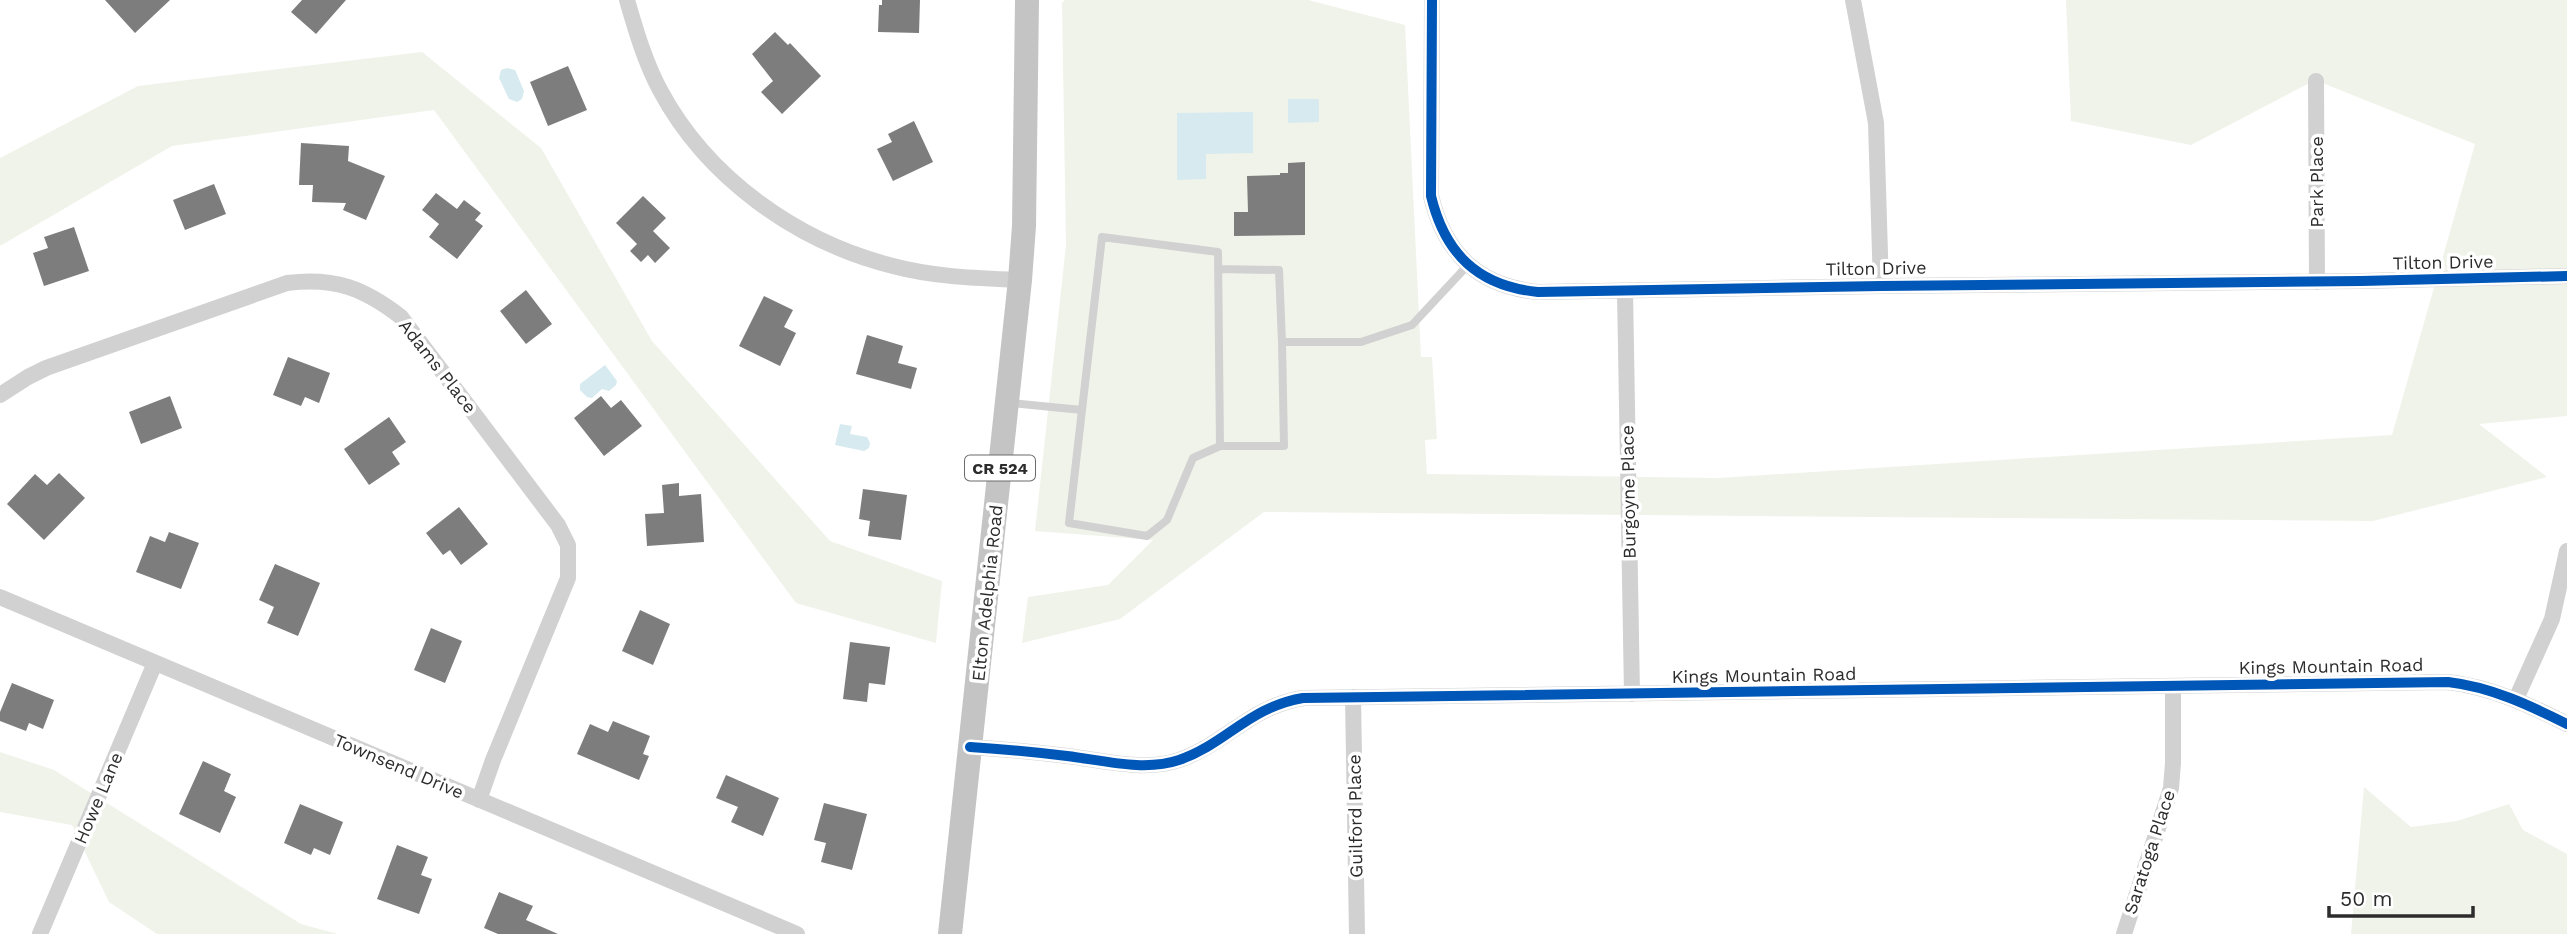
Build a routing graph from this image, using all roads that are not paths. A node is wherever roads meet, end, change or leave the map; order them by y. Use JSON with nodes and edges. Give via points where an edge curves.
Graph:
{"nodes":[{"id":1,"x":627,"y":0,"type":"edge"},
{"id":2,"x":1027,"y":0,"type":"edge"},
{"id":3,"x":1432,"y":0,"type":"edge"},
{"id":4,"x":1853,"y":0,"type":"edge"},
{"id":5,"x":2316,"y":81,"type":"dead end"},
{"id":6,"x":1468,"y":265,"type":"junction"},
{"id":7,"x":1218,"y":269,"type":"junction"},
{"id":8,"x":2567,"y":276,"type":"edge"},
{"id":9,"x":1020,"y":280,"type":"junction"},
{"id":10,"x":2317,"y":282,"type":"junction"},
{"id":11,"x":1881,"y":286,"type":"junction"},
{"id":12,"x":1625,"y":291,"type":"junction"},
{"id":13,"x":1282,"y":342,"type":"junction"},
{"id":14,"x":0,"y":395,"type":"edge"},
{"id":15,"x":1007,"y":403,"type":"junction"},
{"id":16,"x":1082,"y":410,"type":"junction"},
{"id":17,"x":1220,"y":446,"type":"junction"},
{"id":18,"x":2567,"y":551,"type":"edge"},
{"id":19,"x":0,"y":597,"type":"edge"},
{"id":20,"x":155,"y":663,"type":"junction"},
{"id":21,"x":2173,"y":686,"type":"junction"},
{"id":22,"x":1632,"y":694,"type":"junction"},
{"id":23,"x":1353,"y":697,"type":"junction"},
{"id":24,"x":2516,"y":699,"type":"junction"},
{"id":25,"x":2567,"y":724,"type":"edge"},
{"id":26,"x":970,"y":747,"type":"junction"},
{"id":27,"x":479,"y":800,"type":"junction"},
{"id":28,"x":40,"y":934,"type":"edge"},
{"id":29,"x":797,"y":934,"type":"edge"},
{"id":30,"x":950,"y":934,"type":"edge"},
{"id":31,"x":1357,"y":934,"type":"edge"},
{"id":32,"x":2124,"y":934,"type":"edge"}],
"edges":[{"from":1,"to":9,"type":"street","via":[[639,43],[676,115],[715,163],[760,204],[785,221],[869,260],[924,273]]},
{"from":2,"to":9,"type":"main road","name":"Elton Adelphia Road","number":"CR 524"},
{"from":3,"to":6,"type":"street","name":"Tilton Drive","via":[[1431,196],[1445,238]]},
{"from":4,"to":11,"type":"street","via":[[1876,123]]},
{"from":5,"to":10,"type":"street","name":"Park Place"},
{"from":6,"to":12,"type":"street","name":"Tilton Drive","via":[[1486,278],[1522,290]]},
{"from":6,"to":13,"type":"lane","via":[[1412,325],[1361,342]]},
{"from":7,"to":13,"type":"lane","via":[[1279,270]]},
{"from":7,"to":16,"type":"lane","via":[[1218,252],[1102,237]]},
{"from":7,"to":17,"type":"lane"},
{"from":8,"to":10,"type":"street","name":"Tilton Drive"},
{"from":9,"to":15,"type":"main road","name":"Elton Adelphia Road","number":"CR 524"},
{"from":10,"to":11,"type":"street","name":"Tilton Drive"},
{"from":11,"to":12,"type":"street","name":"Tilton Drive"},
{"from":12,"to":22,"type":"street","name":"Burgoyne Place"},
{"from":13,"to":17,"type":"lane","via":[[1284,446]]},
{"from":14,"to":27,"type":"street","name":"Adams Place","via":[[46,368],[287,283],[341,284],[379,300],[401,317],[568,545],[568,578]]},
{"from":15,"to":16,"type":"lane"},
{"from":15,"to":26,"type":"main road","name":"Elton Adelphia Road","number":"CR 524"},
{"from":16,"to":17,"type":"lane","via":[[1069,523],[1147,536],[1167,520],[1193,458]]},
{"from":18,"to":24,"type":"street","via":[[2552,619]]},
{"from":19,"to":20,"type":"street","name":"Townsend Drive"},
{"from":20,"to":27,"type":"street","name":"Townsend Drive"},
{"from":20,"to":28,"type":"street","name":"Howe Lane"},
{"from":21,"to":22,"type":"street","name":"Kings Mountain Road"},
{"from":21,"to":24,"type":"street","name":"Kings Mountain Road","via":[[2448,682]]},
{"from":21,"to":32,"type":"street","name":"Saratoga Place","via":[[2171,788]]},
{"from":22,"to":23,"type":"street","name":"Kings Mountain Road"},
{"from":23,"to":26,"type":"street","name":"Kings Mountain Road","via":[[1303,698],[1277,705],[1251,716],[1195,753],[1156,765]]},
{"from":23,"to":31,"type":"street","name":"Guilford Place"},
{"from":24,"to":25,"type":"street","name":"Kings Mountain Road"},
{"from":26,"to":30,"type":"main road","name":"Elton Adelphia Road","number":"CR 524"},
{"from":27,"to":29,"type":"street","name":"Townsend Drive"}]}
